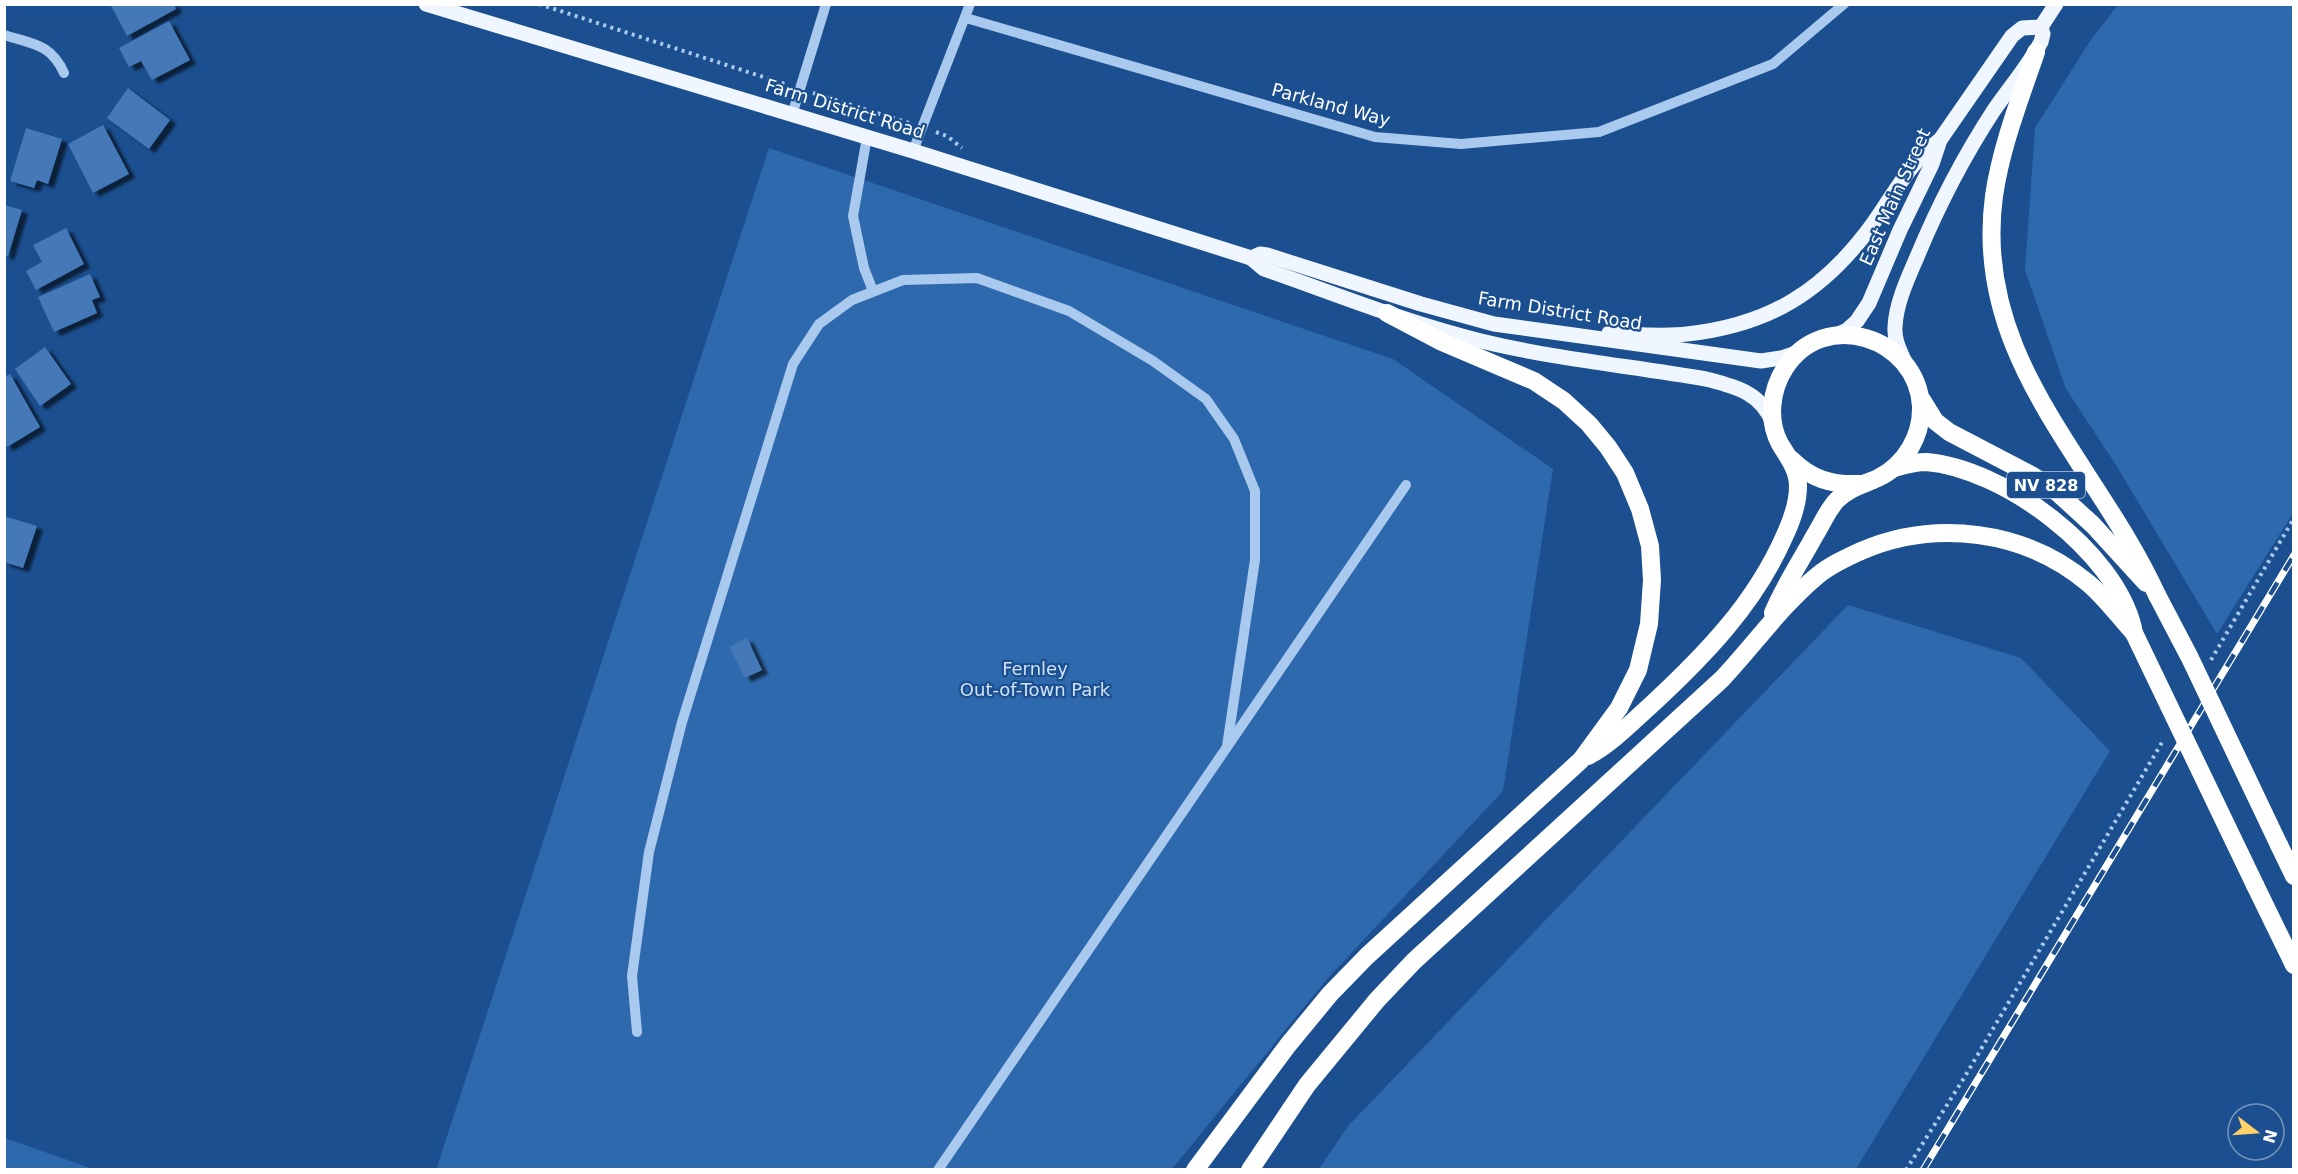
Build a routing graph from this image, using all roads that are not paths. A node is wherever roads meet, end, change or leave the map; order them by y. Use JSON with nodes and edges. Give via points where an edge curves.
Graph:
{"nodes":[{"id":1,"x":426,"y":4,"type":"edge"},
{"id":2,"x":826,"y":4,"type":"edge"},
{"id":3,"x":970,"y":4,"type":"edge"},
{"id":4,"x":1844,"y":4,"type":"edge"},
{"id":5,"x":2056,"y":4,"type":"edge"},
{"id":6,"x":966,"y":18,"type":"junction"},
{"id":7,"x":2041,"y":27,"type":"junction"},
{"id":8,"x":4,"y":35,"type":"edge"},
{"id":9,"x":2036,"y":52,"type":"junction"},
{"id":10,"x":64,"y":72,"type":"dead end"},
{"id":11,"x":792,"y":115,"type":"junction"},
{"id":12,"x":867,"y":137,"type":"junction"},
{"id":13,"x":1940,"y":140,"type":"junction"},
{"id":14,"x":913,"y":151,"type":"junction"},
{"id":15,"x":1251,"y":258,"type":"junction"},
{"id":16,"x":873,"y":291,"type":"junction"},
{"id":17,"x":1387,"y":313,"type":"junction"},
{"id":18,"x":1546,"y":332,"type":"junction"},
{"id":19,"x":1834,"y":336,"type":"junction"},
{"id":20,"x":1799,"y":352,"type":"junction"},
{"id":21,"x":1905,"y":362,"type":"junction"},
{"id":22,"x":1920,"y":397,"type":"junction"},
{"id":23,"x":1773,"y":423,"type":"junction"},
{"id":24,"x":1789,"y":458,"type":"junction"},
{"id":25,"x":1894,"y":468,"type":"junction"},
{"id":26,"x":1859,"y":484,"type":"junction"},
{"id":27,"x":1406,"y":485,"type":"dead end"},
{"id":28,"x":2157,"y":595,"type":"junction"},
{"id":29,"x":1769,"y":623,"type":"junction"},
{"id":30,"x":2134,"y":633,"type":"junction"},
{"id":31,"x":1227,"y":746,"type":"junction"},
{"id":32,"x":1581,"y":760,"type":"junction"},
{"id":33,"x":2294,"y":876,"type":"edge"},
{"id":34,"x":2294,"y":965,"type":"edge"},
{"id":35,"x":637,"y":1032,"type":"dead end"},
{"id":36,"x":1228,"y":1124,"type":"junction"},
{"id":37,"x":938,"y":1170,"type":"edge"},
{"id":38,"x":1195,"y":1170,"type":"edge"},
{"id":39,"x":1203,"y":1170,"type":"edge"},
{"id":40,"x":1250,"y":1170,"type":"edge"}],
"edges":[{"from":1,"to":11,"type":"main road","name":"Farm District Road"},
{"from":2,"to":11,"type":"street"},
{"from":3,"to":6,"type":"street"},
{"from":4,"to":6,"type":"street","name":"Parkland Way","via":[[1773,64],[1599,132],[1461,144],[1375,137]]},
{"from":5,"to":7,"type":"main road"},
{"from":6,"to":14,"type":"street"},
{"from":7,"to":9,"type":"main road","via":[[2043,34]]},
{"from":7,"to":13,"type":"main road","name":"East Main Street","via":[[2022,28],[2012,36]]},
{"from":8,"to":10,"type":"street","via":[[44,47],[58,58]]},
{"from":9,"to":21,"type":"main road","via":[[1966,156],[1921,248],[1895,327]]},
{"from":9,"to":28,"type":"highway","via":[[2004,147],[1994,196],[1992,242],[2001,308],[2026,376],[2141,560]]},
{"from":11,"to":12,"type":"main road","name":"Farm District Road"},
{"from":12,"to":14,"type":"main road","name":"Farm District Road"},
{"from":12,"to":16,"type":"street","via":[[852,216]]},
{"from":13,"to":18,"type":"main road","via":[[1927,149],[1846,258],[1802,297],[1773,313],[1732,327],[1685,334]]},
{"from":13,"to":19,"type":"main road","name":"East Main Street","via":[[1869,303],[1857,321]]},
{"from":14,"to":15,"type":"main road","name":"Farm District Road"},
{"from":15,"to":17,"type":"main road","name":"Farm District Road","via":[[1264,269]]},
{"from":15,"to":18,"type":"main road","name":"Farm District Road","via":[[1268,255],[1469,318]]},
{"from":16,"to":31,"type":"street","via":[[903,280],[977,279],[1069,311],[1206,399],[1234,439],[1255,491],[1255,560]]},
{"from":16,"to":35,"type":"street","via":[[852,300],[819,324],[793,364],[682,722],[649,852],[632,976]]},
{"from":17,"to":23,"type":"main road","name":"Farm District Road","via":[[1510,347],[1729,385],[1759,401]]},
{"from":17,"to":32,"type":"highway","via":[[1442,342],[1534,381],[1564,401],[1589,424],[1625,473],[1650,546],[1649,624],[1638,670],[1618,708]]},
{"from":18,"to":20,"type":"main road","name":"Farm District Road","via":[[1761,361]]},
{"from":19,"to":20,"type":"highway"},
{"from":19,"to":21,"type":"highway","via":[[1854,335],[1873,340]]},
{"from":20,"to":23,"type":"highway","via":[[1777,384],[1772,403]]},
{"from":21,"to":22,"type":"highway"},
{"from":22,"to":25,"type":"highway","via":[[1922,417],[1917,436]]},
{"from":22,"to":28,"type":"highway","number":"NV 828","via":[[1928,413],[1949,432],[2033,476],[2071,503]]},
{"from":23,"to":24,"type":"highway"},
{"from":24,"to":26,"type":"highway","via":[[1821,480]]},
{"from":24,"to":32,"type":"highway","via":[[1797,475],[1797,501],[1779,548],[1745,606],[1678,679],[1611,740]]},
{"from":25,"to":26,"type":"highway"},
{"from":25,"to":30,"type":"highway","via":[[1925,462],[1966,471],[2011,492],[2046,515],[2070,535],[2121,594]]},
{"from":26,"to":29,"type":"highway","via":[[1836,501],[1785,587]]},
{"from":27,"to":31,"type":"street"},
{"from":28,"to":33,"type":"highway","bridge":true},
{"from":29,"to":30,"type":"highway","via":[[1819,574],[1842,559],[1900,537],[1933,532],[1966,533],[2014,543],[2058,562],[2088,583]]},
{"from":29,"to":40,"type":"highway","via":[[1722,680],[1414,961],[1307,1085]]},
{"from":30,"to":34,"type":"highway","bridge":true},
{"from":31,"to":37,"type":"street"},
{"from":32,"to":36,"type":"highway","via":[[1337,986]]},
{"from":36,"to":38,"type":"highway"},
{"from":36,"to":39,"type":"highway"}]}
